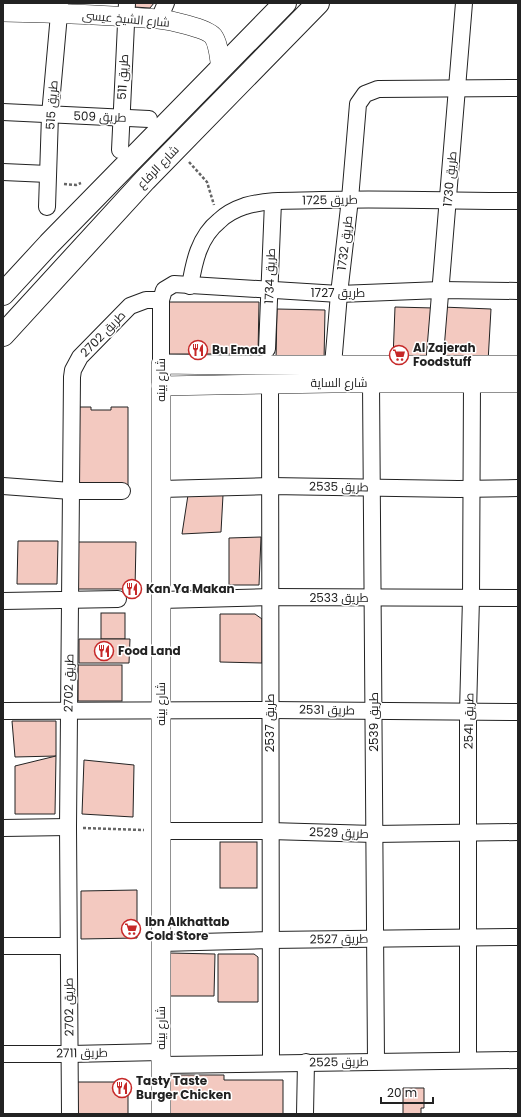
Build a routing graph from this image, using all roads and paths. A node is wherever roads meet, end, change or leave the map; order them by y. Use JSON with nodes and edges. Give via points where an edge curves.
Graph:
{"nodes":[{"id":1,"x":285,"y":3,"type":"edge"},
{"id":2,"x":318,"y":3,"type":"edge"},
{"id":3,"x":464,"y":3,"type":"edge"},
{"id":4,"x":60,"y":8,"type":"edge"},
{"id":5,"x":127,"y":10,"type":"edge"},
{"id":6,"x":163,"y":11,"type":"edge"},
{"id":7,"x":3,"y":12,"type":"edge"},
{"id":8,"x":221,"y":68,"type":"junction"},
{"id":9,"x":518,"y":88,"type":"edge"},
{"id":10,"x":457,"y":89,"type":"junction"},
{"id":11,"x":3,"y":112,"type":"edge"},
{"id":12,"x":50,"y":115,"type":"junction"},
{"id":13,"x":121,"y":118,"type":"junction"},
{"id":14,"x":150,"y":120,"type":"dead end"},
{"id":15,"x":120,"y":150,"type":"dead end"},
{"id":16,"x":198,"y":171,"type":"dead end"},
{"id":17,"x":3,"y":172,"type":"edge"},
{"id":18,"x":48,"y":174,"type":"junction"},
{"id":19,"x":350,"y":199,"type":"junction"},
{"id":20,"x":448,"y":201,"type":"junction"},
{"id":21,"x":518,"y":201,"type":"edge"},
{"id":22,"x":272,"y":202,"type":"junction"},
{"id":23,"x":47,"y":207,"type":"dead end"},
{"id":24,"x":218,"y":221,"type":"junction"},
{"id":25,"x":190,"y":286,"type":"junction"},
{"id":26,"x":441,"y":290,"type":"junction"},
{"id":27,"x":270,"y":291,"type":"junction"},
{"id":28,"x":518,"y":291,"type":"edge"},
{"id":29,"x":3,"y":294,"type":"edge"},
{"id":30,"x":339,"y":294,"type":"junction"},
{"id":31,"x":162,"y":297,"type":"junction"},
{"id":32,"x":3,"y":335,"type":"edge"},
{"id":33,"x":267,"y":349,"type":"dead end"},
{"id":34,"x":435,"y":354,"type":"dead end"},
{"id":35,"x":161,"y":364,"type":"junction"},
{"id":36,"x":518,"y":366,"type":"edge"},
{"id":37,"x":332,"y":374,"type":"junction"},
{"id":38,"x":371,"y":383,"type":"junction"},
{"id":39,"x":472,"y":383,"type":"junction"},
{"id":40,"x":518,"y":383,"type":"edge"},
{"id":41,"x":270,"y":384,"type":"junction"},
{"id":42,"x":161,"y":386,"type":"junction"},
{"id":43,"x":3,"y":486,"type":"edge"},
{"id":44,"x":271,"y":486,"type":"junction"},
{"id":45,"x":372,"y":488,"type":"junction"},
{"id":46,"x":518,"y":488,"type":"edge"},
{"id":47,"x":161,"y":489,"type":"junction"},
{"id":48,"x":472,"y":489,"type":"junction"},
{"id":49,"x":72,"y":491,"type":"junction"},
{"id":50,"x":122,"y":491,"type":"dead end"},
{"id":51,"x":271,"y":597,"type":"junction"},
{"id":52,"x":373,"y":598,"type":"junction"},
{"id":53,"x":471,"y":598,"type":"junction"},
{"id":54,"x":518,"y":598,"type":"edge"},
{"id":55,"x":118,"y":599,"type":"dead end"},
{"id":56,"x":70,"y":600,"type":"junction"},
{"id":57,"x":161,"y":600,"type":"junction"},
{"id":58,"x":3,"y":601,"type":"edge"},
{"id":59,"x":68,"y":710,"type":"junction"},
{"id":60,"x":161,"y":710,"type":"junction"},
{"id":61,"x":270,"y":710,"type":"junction"},
{"id":62,"x":3,"y":711,"type":"edge"},
{"id":63,"x":374,"y":711,"type":"junction"},
{"id":64,"x":468,"y":712,"type":"junction"},
{"id":65,"x":518,"y":712,"type":"edge"},
{"id":66,"x":68,"y":827,"type":"junction"},
{"id":67,"x":3,"y":828,"type":"edge"},
{"id":68,"x":161,"y":831,"type":"junction"},
{"id":69,"x":270,"y":831,"type":"junction"},
{"id":70,"x":468,"y":832,"type":"junction"},
{"id":71,"x":518,"y":832,"type":"edge"},
{"id":72,"x":374,"y":834,"type":"junction"},
{"id":73,"x":518,"y":937,"type":"edge"},
{"id":74,"x":468,"y":938,"type":"junction"},
{"id":75,"x":375,"y":939,"type":"junction"},
{"id":76,"x":270,"y":940,"type":"junction"},
{"id":77,"x":161,"y":943,"type":"junction"},
{"id":78,"x":3,"y":946,"type":"edge"},
{"id":79,"x":68,"y":946,"type":"junction"},
{"id":80,"x":3,"y":1054,"type":"edge"},
{"id":81,"x":70,"y":1054,"type":"junction"},
{"id":82,"x":161,"y":1058,"type":"junction"},
{"id":83,"x":468,"y":1060,"type":"junction"},
{"id":84,"x":518,"y":1060,"type":"edge"},
{"id":85,"x":376,"y":1061,"type":"junction"},
{"id":86,"x":271,"y":1062,"type":"junction"},
{"id":87,"x":306,"y":1062,"type":"junction"},
{"id":88,"x":70,"y":1114,"type":"edge"},
{"id":89,"x":161,"y":1114,"type":"edge"},
{"id":90,"x":305,"y":1114,"type":"edge"}],
"edges":[{"from":1,"to":8,"type":"main road","name":"شارع الرفاع"},
{"from":2,"to":32,"type":"main road","name":"شارع الرفاع","via":[[145,180]]},
{"from":3,"to":10,"type":"street","name":"طريق 1730"},
{"from":4,"to":5,"type":"street","name":"شارع الشيخ عيسى"},
{"from":4,"to":7,"type":"street","name":"شارع الشيخ عيسى"},
{"from":4,"to":12,"type":"street","name":"طريق 515"},
{"from":5,"to":6,"type":"street","name":"شارع الشيخ عيسى"},
{"from":5,"to":13,"type":"street","name":"طريق 511"},
{"from":6,"to":8,"type":"street","name":"شارع الشيخ عيسى","via":[[212,35],[217,43]]},
{"from":8,"to":29,"type":"main road","name":"شارع الرفاع"},
{"from":9,"to":10,"type":"street"},
{"from":10,"to":19,"type":"street","name":"طريق 1732","via":[[378,89],[365,94],[358,104]]},
{"from":10,"to":20,"type":"street","name":"طريق 1730"},
{"from":11,"to":12,"type":"street","name":"طريق 509"},
{"from":12,"to":13,"type":"street","name":"طريق 509"},
{"from":12,"to":18,"type":"street","name":"طريق 515"},
{"from":13,"to":14,"type":"street","name":"طريق 509"},
{"from":13,"to":15,"type":"street","name":"طريق 511"},
{"from":16,"to":24,"type":"path","via":[[207,182]]},
{"from":17,"to":18,"type":"street"},
{"from":18,"to":23,"type":"street","name":"طريق 515"},
{"from":19,"to":20,"type":"street","name":"طريق 1725"},
{"from":19,"to":22,"type":"street","name":"طريق 1725"},
{"from":19,"to":30,"type":"street","name":"طريق 1732"},
{"from":20,"to":21,"type":"street","name":"طريق 1725"},
{"from":20,"to":26,"type":"street","name":"طريق 1730"},
{"from":22,"to":24,"type":"street","name":"طريق 1725","via":[[245,206]]},
{"from":22,"to":27,"type":"street","name":"طريق 1734"},
{"from":24,"to":25,"type":"street","name":"طريق 1725","via":[[200,245]]},
{"from":25,"to":27,"type":"street","name":"طريق 1727"},
{"from":25,"to":31,"type":"street","name":"طريق 1727","via":[[174,284],[168,287]]},
{"from":26,"to":28,"type":"street","name":"طريق 1727"},
{"from":26,"to":30,"type":"street","name":"طريق 1727"},
{"from":26,"to":34,"type":"street","name":"طريق 1730"},
{"from":27,"to":30,"type":"street","name":"طريق 1727"},
{"from":27,"to":33,"type":"street","name":"طريق 1734"},
{"from":30,"to":37,"type":"street","name":"طريق 1732"},
{"from":31,"to":35,"type":"street","name":"شارع بينه"},
{"from":31,"to":49,"type":"street","name":"طريق 2702","via":[[130,306],[76,363],[72,384]]},
{"from":35,"to":37,"type":"street","name":"شارع الساية"},
{"from":35,"to":42,"type":"street","name":"شارع بينه"},
{"from":36,"to":37,"type":"street","name":"شارع الساية"},
{"from":37,"to":38,"type":"street","name":"شارع الساية"},
{"from":37,"to":41,"type":"street","name":"شارع الساية"},
{"from":38,"to":39,"type":"street","name":"شارع الساية"},
{"from":38,"to":45,"type":"street","name":"طريق 2539"},
{"from":39,"to":40,"type":"street","name":"شارع الساية"},
{"from":39,"to":48,"type":"street","name":"طريق 2541"},
{"from":41,"to":42,"type":"street","name":"شارع الساية"},
{"from":41,"to":44,"type":"street","name":"طريق 2537"},
{"from":42,"to":47,"type":"street","name":"شارع بينه"},
{"from":43,"to":49,"type":"street"},
{"from":44,"to":45,"type":"street","name":"طريق 2535"},
{"from":44,"to":47,"type":"street","name":"طريق 2535"},
{"from":44,"to":51,"type":"street","name":"طريق 2537"},
{"from":45,"to":48,"type":"street","name":"طريق 2535"},
{"from":45,"to":52,"type":"street","name":"طريق 2539"},
{"from":46,"to":48,"type":"street","name":"طريق 2535"},
{"from":47,"to":57,"type":"street","name":"شارع بينه"},
{"from":48,"to":53,"type":"street","name":"طريق 2541"},
{"from":49,"to":50,"type":"street"},
{"from":49,"to":56,"type":"street","name":"طريق 2702"},
{"from":51,"to":52,"type":"street","name":"طريق 2533"},
{"from":51,"to":57,"type":"street","name":"طريق 2533"},
{"from":51,"to":61,"type":"street","name":"طريق 2537"},
{"from":52,"to":53,"type":"street","name":"طريق 2533"},
{"from":52,"to":63,"type":"street","name":"طريق 2539"},
{"from":53,"to":54,"type":"street","name":"طريق 2533"},
{"from":53,"to":64,"type":"street","name":"طريق 2541"},
{"from":55,"to":56,"type":"street"},
{"from":56,"to":58,"type":"street"},
{"from":56,"to":59,"type":"street","name":"طريق 2702"},
{"from":57,"to":60,"type":"street","name":"شارع بينه"},
{"from":59,"to":60,"type":"street","name":"طريق 2531"},
{"from":59,"to":62,"type":"street","name":"طريق 2531"},
{"from":59,"to":66,"type":"street","name":"طريق 2702"},
{"from":60,"to":61,"type":"street","name":"طريق 2531"},
{"from":60,"to":68,"type":"street","name":"شارع بينه"},
{"from":61,"to":63,"type":"street","name":"طريق 2531"},
{"from":61,"to":69,"type":"street","name":"طريق 2537"},
{"from":63,"to":64,"type":"street","name":"طريق 2531"},
{"from":63,"to":72,"type":"street","name":"طريق 2539"},
{"from":64,"to":65,"type":"street","name":"طريق 2531"},
{"from":64,"to":70,"type":"street","name":"طريق 2541"},
{"from":66,"to":67,"type":"street"},
{"from":66,"to":68,"type":"path"},
{"from":66,"to":79,"type":"street","name":"طريق 2702"},
{"from":68,"to":69,"type":"street","name":"طريق 2529"},
{"from":68,"to":77,"type":"street","name":"شارع بينه"},
{"from":69,"to":72,"type":"street","name":"طريق 2529"},
{"from":69,"to":76,"type":"street","name":"طريق 2537"},
{"from":70,"to":71,"type":"street","name":"طريق 2529"},
{"from":70,"to":72,"type":"street","name":"طريق 2529"},
{"from":70,"to":74,"type":"street","name":"طريق 2541"},
{"from":72,"to":75,"type":"street","name":"طريق 2539"},
{"from":73,"to":74,"type":"street","name":"طريق 2527"},
{"from":74,"to":75,"type":"street","name":"طريق 2527"},
{"from":74,"to":83,"type":"street","name":"طريق 2541"},
{"from":75,"to":76,"type":"street","name":"طريق 2527"},
{"from":75,"to":85,"type":"street","name":"طريق 2539"},
{"from":76,"to":77,"type":"street","name":"طريق 2527"},
{"from":76,"to":86,"type":"street","name":"طريق 2537"},
{"from":77,"to":82,"type":"street","name":"شارع بينه"},
{"from":78,"to":79,"type":"street"},
{"from":79,"to":81,"type":"street","name":"طريق 2702"},
{"from":80,"to":81,"type":"street","name":"طريق 2711"},
{"from":81,"to":82,"type":"street","name":"طريق 2711"},
{"from":81,"to":88,"type":"street","name":"طريق 2702"},
{"from":82,"to":86,"type":"street","name":"طريق 2525"},
{"from":82,"to":89,"type":"street","name":"شارع بينه"},
{"from":83,"to":84,"type":"street","name":"طريق 2525"},
{"from":83,"to":85,"type":"street","name":"طريق 2525"},
{"from":85,"to":87,"type":"street","name":"طريق 2525"},
{"from":86,"to":87,"type":"street","name":"طريق 2525"},
{"from":87,"to":90,"type":"street"}]}
